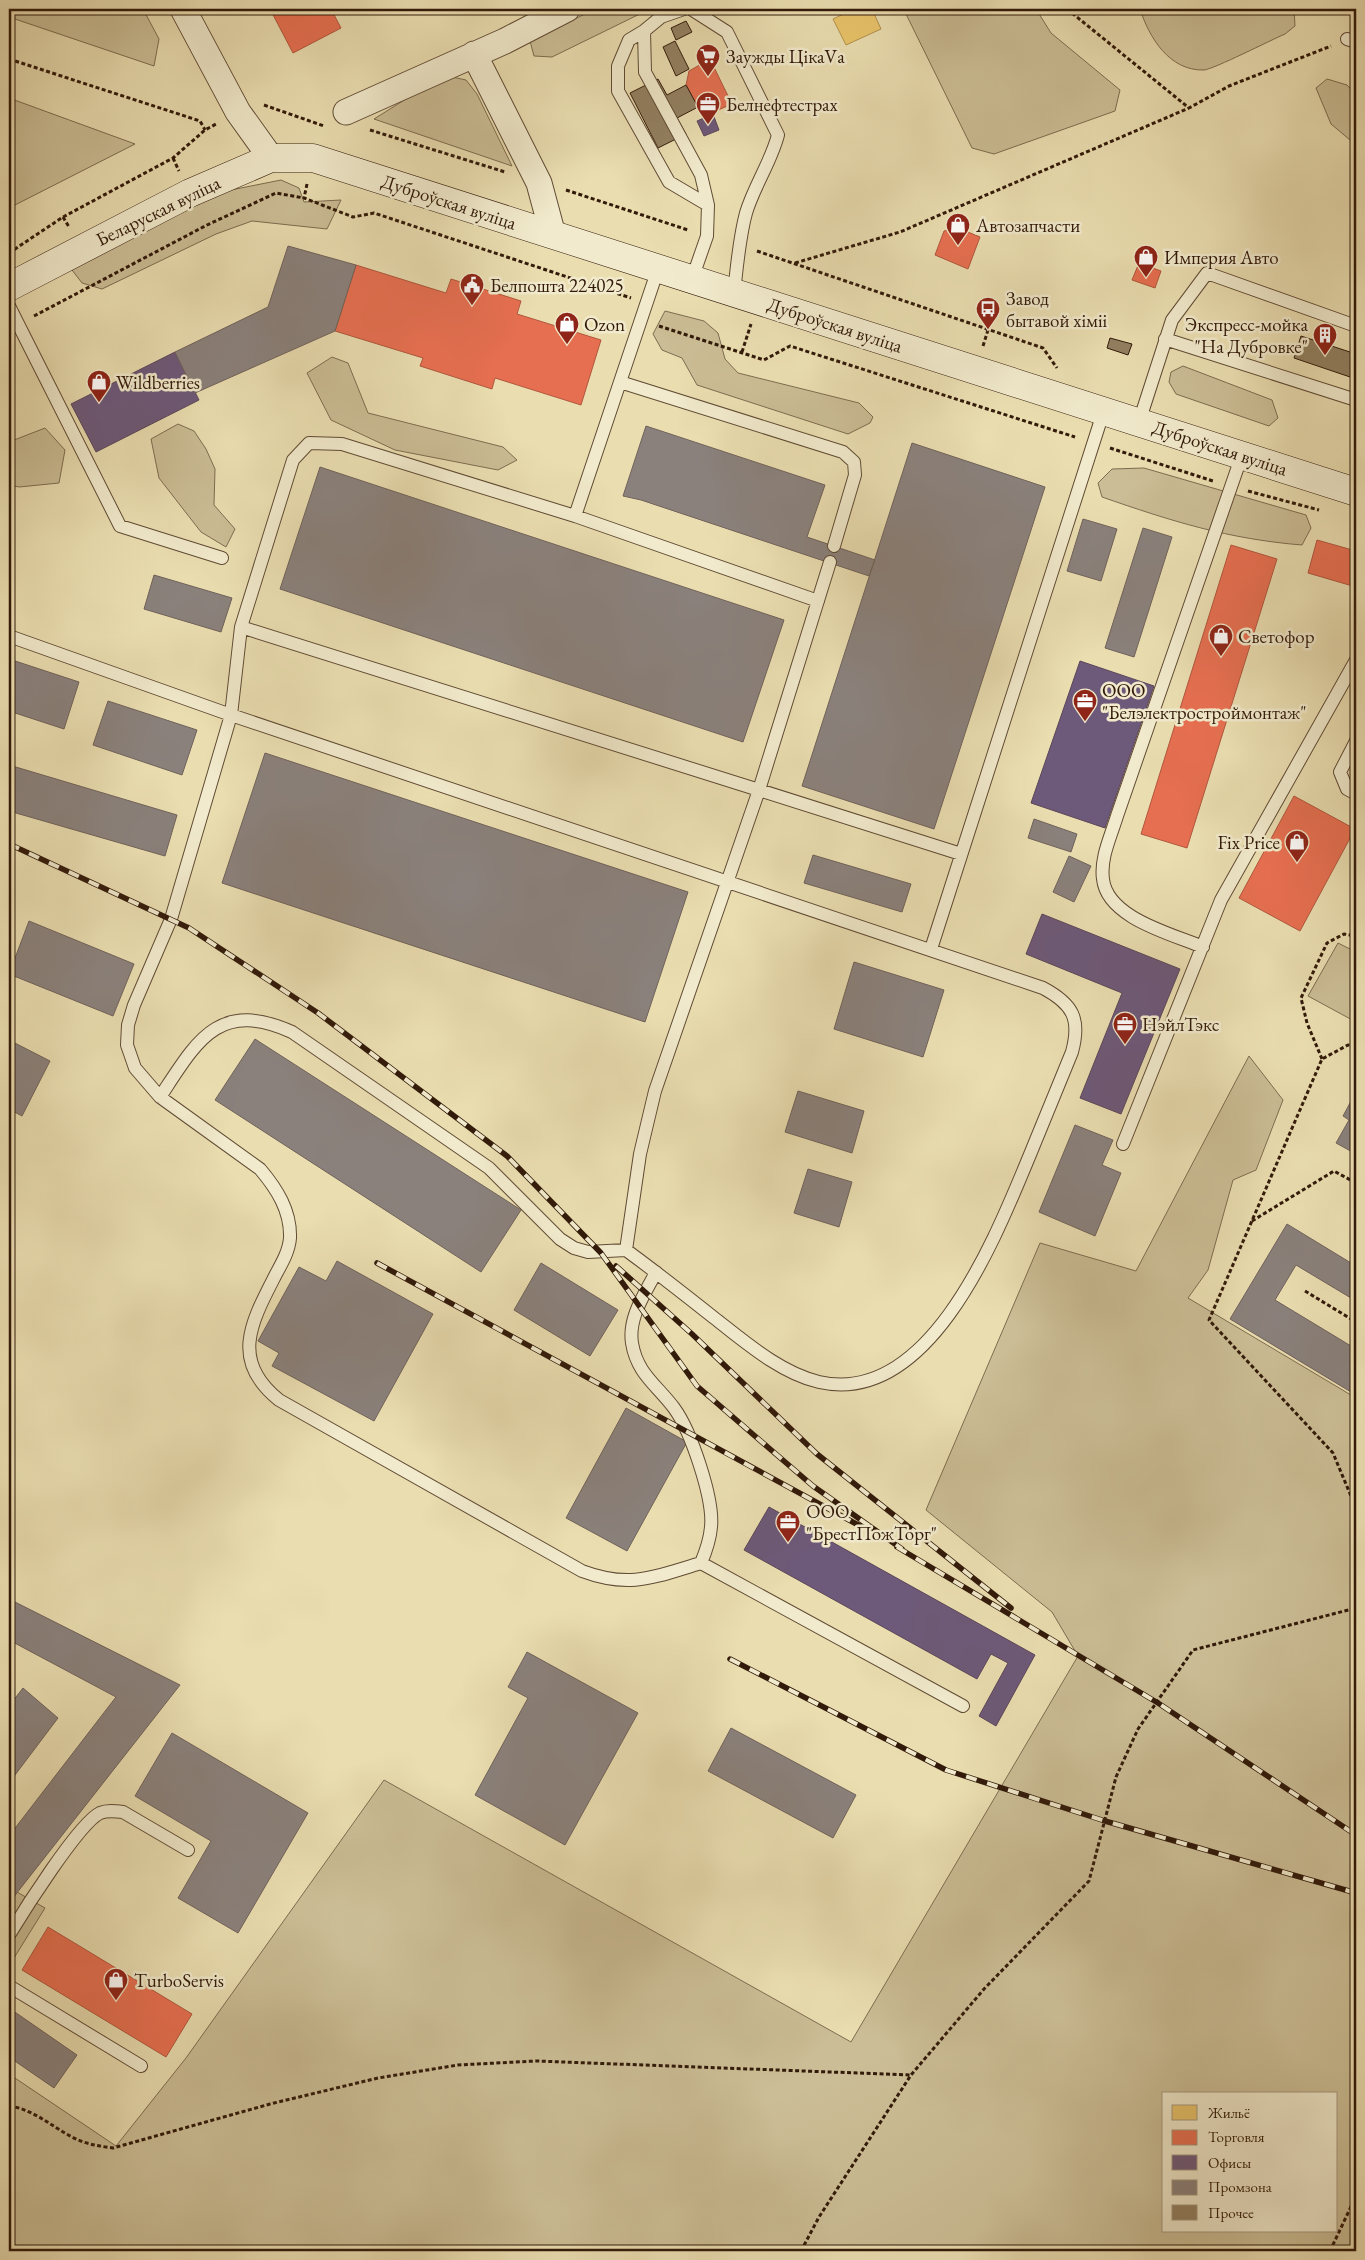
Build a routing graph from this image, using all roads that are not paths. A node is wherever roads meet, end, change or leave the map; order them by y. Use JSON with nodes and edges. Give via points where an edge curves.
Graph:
{"nodes":[{"id":1,"x":183,"y":9,"type":"edge"},
{"id":2,"x":567,"y":9,"type":"edge"},
{"id":3,"x":684,"y":9,"type":"edge"},
{"id":4,"x":691,"y":9,"type":"edge"},
{"id":5,"x":644,"y":30,"type":"junction"},
{"id":6,"x":474,"y":54,"type":"junction"},
{"id":7,"x":354,"y":121,"type":"road end"},
{"id":8,"x":270,"y":158,"type":"junction"},
{"id":9,"x":313,"y":158,"type":"joint"},
{"id":10,"x":708,"y":204,"type":"junction"},
{"id":11,"x":553,"y":235,"type":"junction"},
{"id":12,"x":658,"y":268,"type":"junction"},
{"id":13,"x":692,"y":279,"type":"junction"},
{"id":14,"x":9,"y":287,"type":"edge"},
{"id":15,"x":734,"y":293,"type":"junction"},
{"id":16,"x":9,"y":306,"type":"edge"},
{"id":17,"x":1356,"y":326,"type":"edge"},
{"id":18,"x":1165,"y":339,"type":"junction"},
{"id":19,"x":620,"y":382,"type":"junction"},
{"id":20,"x":1356,"y":400,"type":"edge"},
{"id":21,"x":1104,"y":410,"type":"junction"},
{"id":22,"x":1139,"y":422,"type":"junction"},
{"id":23,"x":1242,"y":455,"type":"junction"},
{"id":24,"x":1356,"y":492,"type":"edge"},
{"id":25,"x":575,"y":516,"type":"junction"},
{"id":26,"x":834,"y":546,"type":"dead end"},
{"id":27,"x":222,"y":558,"type":"dead end"},
{"id":28,"x":830,"y":562,"type":"dead end"},
{"id":29,"x":818,"y":601,"type":"junction"},
{"id":30,"x":241,"y":627,"type":"junction"},
{"id":31,"x":9,"y":636,"type":"edge"},
{"id":32,"x":1356,"y":660,"type":"edge"},
{"id":33,"x":231,"y":715,"type":"junction"},
{"id":34,"x":1356,"y":741,"type":"edge"},
{"id":35,"x":759,"y":790,"type":"junction"},
{"id":36,"x":1356,"y":794,"type":"edge"},
{"id":37,"x":961,"y":854,"type":"junction"},
{"id":38,"x":726,"y":883,"type":"junction"},
{"id":39,"x":1203,"y":947,"type":"junction"},
{"id":40,"x":931,"y":949,"type":"junction"},
{"id":41,"x":160,"y":1096,"type":"junction"},
{"id":42,"x":1123,"y":1144,"type":"dead end"},
{"id":43,"x":626,"y":1250,"type":"junction"},
{"id":44,"x":656,"y":1272,"type":"junction"},
{"id":45,"x":701,"y":1563,"type":"junction"},
{"id":46,"x":963,"y":1706,"type":"dead end"},
{"id":47,"x":188,"y":1850,"type":"dead end"},
{"id":48,"x":9,"y":1935,"type":"edge"},
{"id":49,"x":9,"y":1986,"type":"edge"},
{"id":50,"x":141,"y":2066,"type":"dead end"}],
"edges":[{"from":1,"to":8,"type":"street","via":[[238,112]]},
{"from":2,"to":6,"type":"street"},
{"from":3,"to":5,"type":"lane","via":[[661,17]]},
{"from":4,"to":15,"type":"lane","via":[[727,32],[778,135],[747,212],[739,245]]},
{"from":5,"to":10,"type":"lane","via":[[645,72],[701,175]]},
{"from":5,"to":10,"type":"lane","via":[[630,40],[618,66],[618,90],[669,182]]},
{"from":6,"to":7,"type":"street"},
{"from":6,"to":11,"type":"street","via":[[539,183]]},
{"from":8,"to":9,"type":"main road","name":"Беларуская вуліца"},
{"from":8,"to":14,"type":"main road","name":"Беларуская вуліца","via":[[190,193]]},
{"from":9,"to":11,"type":"main road","name":"Дуброўская вуліца"},
{"from":10,"to":13,"type":"lane","via":[[707,236]]},
{"from":11,"to":12,"type":"main road","name":"Дуброўская вуліца"},
{"from":12,"to":13,"type":"main road","name":"Дуброўская вуліца"},
{"from":12,"to":19,"type":"lane"},
{"from":13,"to":15,"type":"main road","name":"Дуброўская вуліца"},
{"from":15,"to":21,"type":"main road","name":"Дуброўская вуліца"},
{"from":16,"to":27,"type":"lane","via":[[120,526]]},
{"from":17,"to":18,"type":"lane","via":[[1207,273],[1172,320]]},
{"from":18,"to":20,"type":"lane"},
{"from":18,"to":22,"type":"lane"},
{"from":19,"to":25,"type":"lane"},
{"from":19,"to":26,"type":"lane","via":[[843,452],[854,462],[855,475]]},
{"from":21,"to":22,"type":"main road","name":"Дуброўская вуліца"},
{"from":21,"to":37,"type":"lane"},
{"from":22,"to":23,"type":"main road","name":"Дуброўская вуліца"},
{"from":23,"to":24,"type":"main road","name":"Дуброўская вуліца"},
{"from":23,"to":39,"type":"lane","via":[[1117,816],[1103,866],[1102,880],[1117,907],[1131,917]]},
{"from":25,"to":29,"type":"lane"},
{"from":25,"to":30,"type":"lane","via":[[342,444],[309,443],[293,460]]},
{"from":28,"to":29,"type":"lane"},
{"from":29,"to":35,"type":"lane"},
{"from":30,"to":33,"type":"lane"},
{"from":30,"to":35,"type":"lane"},
{"from":31,"to":33,"type":"lane"},
{"from":32,"to":39,"type":"lane","via":[[1221,900]]},
{"from":33,"to":38,"type":"lane"},
{"from":33,"to":41,"type":"lane","via":[[171,919],[128,1025],[127,1045],[135,1068]]},
{"from":34,"to":36,"type":"lane","via":[[1340,772],[1347,789]]},
{"from":35,"to":37,"type":"lane"},
{"from":35,"to":38,"type":"lane"},
{"from":37,"to":40,"type":"lane"},
{"from":38,"to":40,"type":"lane"},
{"from":38,"to":43,"type":"lane","via":[[646,1123]]},
{"from":39,"to":42,"type":"lane"},
{"from":40,"to":44,"type":"lane","via":[[1056,995],[1068,1005],[1076,1020],[1077,1035],[1001,1225],[960,1298],[934,1334],[911,1356],[886,1373],[864,1382],[818,1382],[770,1358]]},
{"from":41,"to":43,"type":"lane","via":[[200,1040],[220,1024],[246,1018],[271,1022],[292,1032],[465,1150],[510,1188],[560,1239],[574,1248],[588,1252]]},
{"from":41,"to":45,"type":"lane","via":[[260,1169],[273,1184],[287,1213],[290,1241],[260,1304],[249,1339],[248,1355],[252,1369],[268,1391],[582,1571],[602,1579],[643,1580]]},
{"from":43,"to":44,"type":"lane"},
{"from":44,"to":45,"type":"lane","via":[[638,1305],[632,1342],[647,1380],[673,1406],[688,1433],[705,1487],[712,1525]]},
{"from":45,"to":46,"type":"lane"},
{"from":47,"to":48,"type":"lane","via":[[123,1812],[100,1813],[90,1820],[30,1900]]},
{"from":49,"to":50,"type":"lane"}]}
